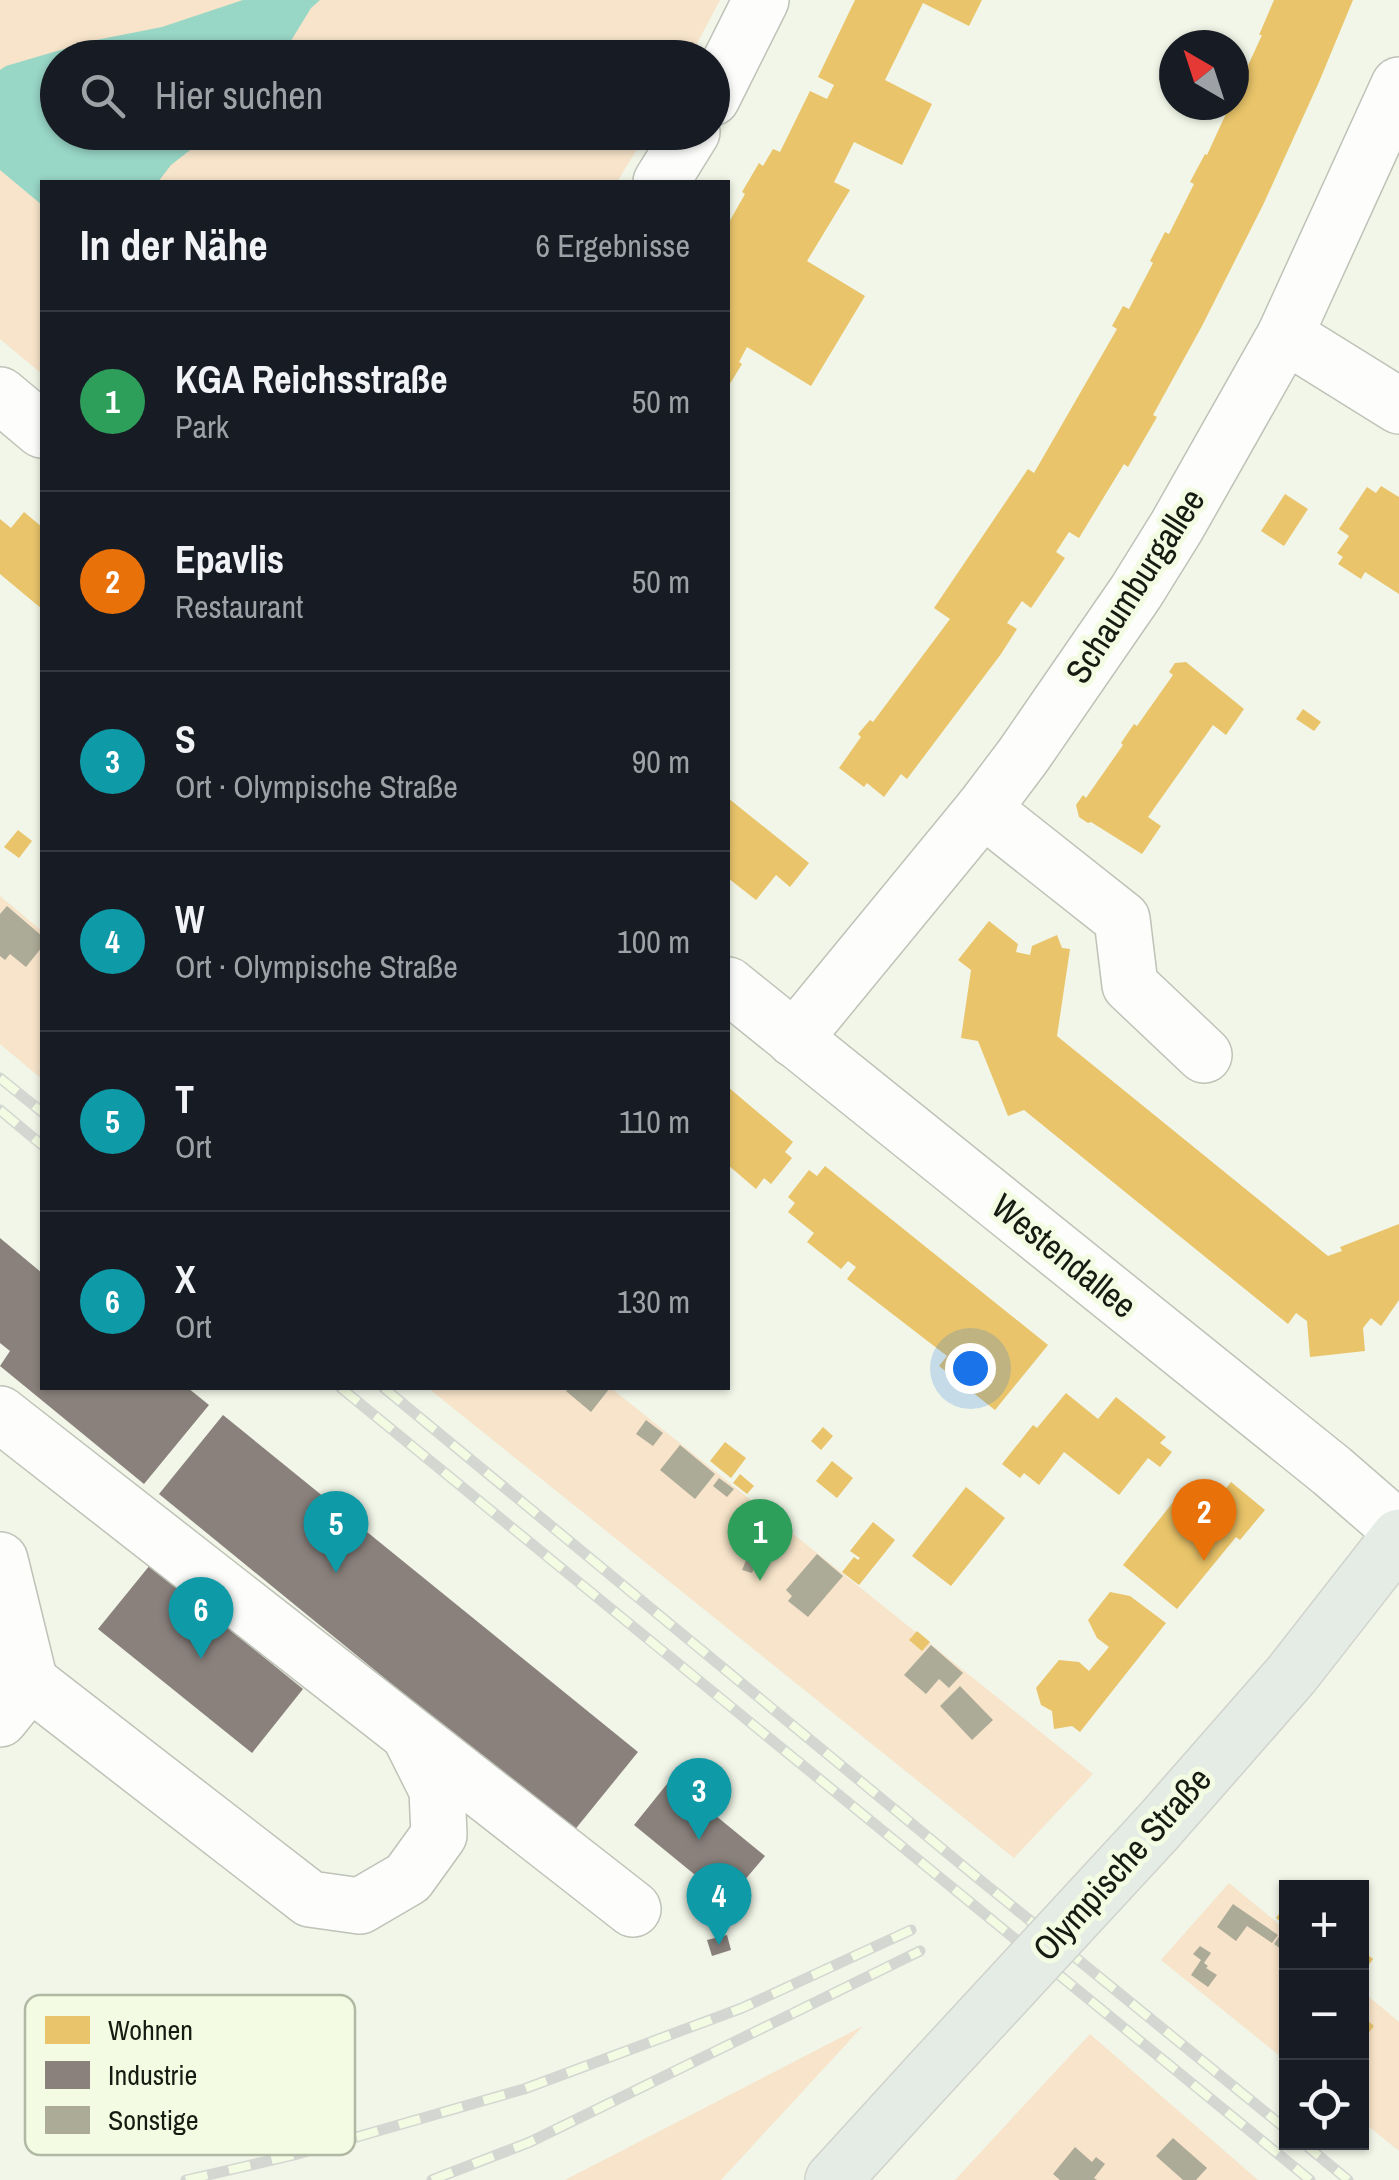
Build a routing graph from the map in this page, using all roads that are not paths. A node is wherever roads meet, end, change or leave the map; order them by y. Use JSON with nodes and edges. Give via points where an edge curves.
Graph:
{"nodes":[{"id":1,"x":760,"y":0,"type":"edge"},
{"id":2,"x":730,"y":61,"type":"edge"},
{"id":3,"x":1399,"y":86,"type":"edge"},
{"id":4,"x":681,"y":150,"type":"edge"},
{"id":5,"x":662,"y":180,"type":"edge"},
{"id":6,"x":1285,"y":335,"type":"junction"},
{"id":7,"x":0,"y":396,"type":"edge"},
{"id":8,"x":1399,"y":406,"type":"edge"},
{"id":9,"x":40,"y":428,"type":"edge"},
{"id":10,"x":984,"y":808,"type":"junction"},
{"id":11,"x":730,"y":987,"type":"edge"},
{"id":12,"x":794,"y":1039,"type":"junction"},
{"id":13,"x":1204,"y":1055,"type":"dead end"},
{"id":14,"x":0,"y":1414,"type":"edge"},
{"id":15,"x":1399,"y":1529,"type":"edge"},
{"id":16,"x":1399,"y":1537,"type":"edge"},
{"id":17,"x":0,"y":1560,"type":"edge"},
{"id":18,"x":15,"y":1701,"type":"edge"},
{"id":19,"x":408,"y":1732,"type":"junction"},
{"id":20,"x":632,"y":1909,"type":"dead end"},
{"id":21,"x":834,"y":2180,"type":"edge"}],
"edges":[{"from":1,"to":2,"type":"street"},
{"from":3,"to":6,"type":"street","name":"Schaumburgallee"},
{"from":4,"to":5,"type":"street"},
{"from":6,"to":8,"type":"street"},
{"from":6,"to":10,"type":"street","name":"Schaumburgallee","via":[[1136,592]]},
{"from":7,"to":9,"type":"street"},
{"from":10,"to":12,"type":"street","name":"Schaumburgallee"},
{"from":10,"to":13,"type":"street","via":[[1122,920],[1130,985]]},
{"from":11,"to":12,"type":"street","name":"Westendallee"},
{"from":12,"to":15,"type":"street","name":"Westendallee"},
{"from":14,"to":19,"type":"street"},
{"from":16,"to":21,"type":"main road","name":"Olympische Straße","bridge":true,"via":[[1292,1674],[1158,1827]]},
{"from":17,"to":18,"type":"street"},
{"from":18,"to":19,"type":"street","via":[[310,1899],[360,1906],[408,1878],[439,1835],[437,1790]]},
{"from":19,"to":20,"type":"street"}]}
